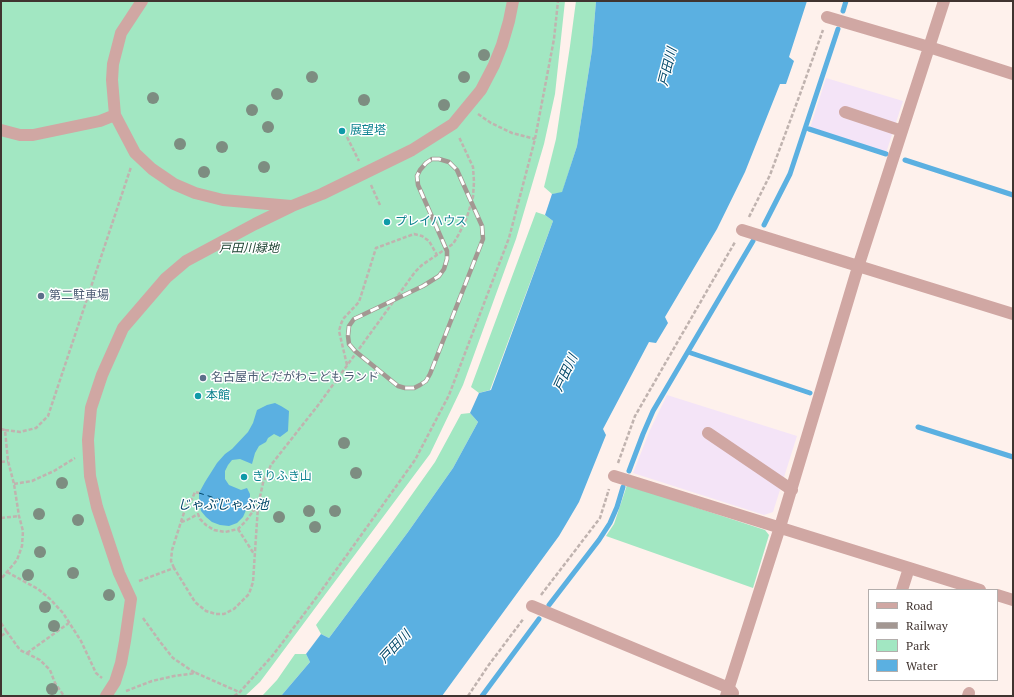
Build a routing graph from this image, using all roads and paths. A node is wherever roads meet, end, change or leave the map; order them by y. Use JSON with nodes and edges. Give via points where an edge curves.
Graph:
{"nodes":[{"id":1,"x":142,"y":1,"type":"edge"},
{"id":2,"x":513,"y":1,"type":"edge"},
{"id":3,"x":558,"y":1,"type":"edge"},
{"id":4,"x":944,"y":1,"type":"edge"},
{"id":5,"x":827,"y":17,"type":"joint"},
{"id":6,"x":929,"y":47,"type":"junction"},
{"id":7,"x":1013,"y":74,"type":"edge"},
{"id":8,"x":468,"y":107,"type":"junction"},
{"id":9,"x":844,"y":112,"type":"dead end"},
{"id":10,"x":115,"y":114,"type":"junction"},
{"id":11,"x":453,"y":124,"type":"junction"},
{"id":12,"x":1,"y":130,"type":"edge"},
{"id":13,"x":902,"y":131,"type":"junction"},
{"id":14,"x":536,"y":139,"type":"junction"},
{"id":15,"x":135,"y":153,"type":"junction"},
{"id":16,"x":292,"y":206,"type":"junction"},
{"id":17,"x":742,"y":230,"type":"junction"},
{"id":18,"x":437,"y":255,"type":"junction"},
{"id":19,"x":858,"y":267,"type":"junction"},
{"id":20,"x":1013,"y":314,"type":"edge"},
{"id":21,"x":347,"y":365,"type":"junction"},
{"id":22,"x":1,"y":429,"type":"edge"},
{"id":23,"x":5,"y":430,"type":"junction"},
{"id":24,"x":708,"y":433,"type":"dead end"},
{"id":25,"x":88,"y":450,"type":"junction"},
{"id":26,"x":8,"y":461,"type":"junction"},
{"id":27,"x":1,"y":462,"type":"edge"},
{"id":28,"x":614,"y":476,"type":"junction"},
{"id":29,"x":14,"y":484,"type":"junction"},
{"id":30,"x":792,"y":490,"type":"junction"},
{"id":31,"x":199,"y":493,"type":"dead end"},
{"id":32,"x":258,"y":506,"type":"junction"},
{"id":33,"x":247,"y":508,"type":"dead end"},
{"id":34,"x":254,"y":511,"type":"junction"},
{"id":35,"x":19,"y":516,"type":"junction"},
{"id":36,"x":1,"y":518,"type":"edge"},
{"id":37,"x":181,"y":522,"type":"junction"},
{"id":38,"x":780,"y":527,"type":"junction"},
{"id":39,"x":238,"y":529,"type":"junction"},
{"id":40,"x":255,"y":555,"type":"junction"},
{"id":41,"x":174,"y":568,"type":"junction"},
{"id":42,"x":910,"y":568,"type":"junction"},
{"id":43,"x":6,"y":573,"type":"junction"},
{"id":44,"x":1,"y":574,"type":"edge"},
{"id":45,"x":1,"y":578,"type":"edge"},
{"id":46,"x":125,"y":586,"type":"junction"},
{"id":47,"x":902,"y":589,"type":"edge"},
{"id":48,"x":977,"y":589,"type":"edge"},
{"id":49,"x":998,"y":595,"type":"edge"},
{"id":50,"x":131,"y":599,"type":"junction"},
{"id":51,"x":1013,"y":600,"type":"edge"},
{"id":52,"x":532,"y":606,"type":"junction"},
{"id":53,"x":1,"y":623,"type":"edge"},
{"id":54,"x":69,"y":623,"type":"junction"},
{"id":55,"x":7,"y":632,"type":"junction"},
{"id":56,"x":1,"y":636,"type":"edge"},
{"id":57,"x":26,"y":653,"type":"junction"},
{"id":58,"x":196,"y":673,"type":"junction"},
{"id":59,"x":108,"y":692,"type":"edge"},
{"id":60,"x":124,"y":692,"type":"dead end"},
{"id":61,"x":239,"y":692,"type":"junction"},
{"id":62,"x":730,"y":693,"type":"edge"},
{"id":63,"x":64,"y":696,"type":"edge"},
{"id":64,"x":234,"y":696,"type":"edge"},
{"id":65,"x":468,"y":696,"type":"edge"}],
"edges":[{"from":1,"to":10,"type":"street","via":[[121,32],[113,64]]},
{"from":2,"to":8,"type":"street","via":[[506,33],[494,65],[481,90]]},
{"from":3,"to":14,"type":"path","via":[[554,40]]},
{"from":4,"to":6,"type":"street"},
{"from":5,"to":6,"type":"street"},
{"from":5,"to":17,"type":"path","via":[[770,176]]},
{"from":6,"to":7,"type":"street"},
{"from":6,"to":13,"type":"street"},
{"from":8,"to":11,"type":"street"},
{"from":8,"to":14,"type":"path","via":[[491,123],[512,133]]},
{"from":9,"to":13,"type":"street"},
{"from":10,"to":12,"type":"street","via":[[100,121],[33,135],[20,135]]},
{"from":10,"to":15,"type":"street"},
{"from":11,"to":16,"type":"street","via":[[412,150]]},
{"from":11,"to":18,"type":"path","via":[[473,167],[473,197],[459,234],[452,244]]},
{"from":13,"to":19,"type":"street"},
{"from":14,"to":61,"type":"path","via":[[509,238],[449,396],[416,460],[273,655]]},
{"from":15,"to":16,"type":"street","via":[[174,184],[195,193],[222,200]]},
{"from":15,"to":23,"type":"path","via":[[48,416],[36,428],[20,432]]},
{"from":16,"to":25,"type":"street","via":[[186,261],[166,278],[123,328],[102,375],[91,408]]},
{"from":17,"to":19,"type":"street"},
{"from":17,"to":28,"type":"path","via":[[635,416]]},
{"from":18,"to":21,"type":"path","via":[[415,272]]},
{"from":18,"to":21,"type":"path","via":[[429,241],[414,234],[376,248],[359,302],[343,319],[339,332]]},
{"from":19,"to":20,"type":"street"},
{"from":19,"to":30,"type":"street"},
{"from":21,"to":32,"type":"path","via":[[271,465]]},
{"from":22,"to":23,"type":"path"},
{"from":23,"to":26,"type":"path"},
{"from":24,"to":30,"type":"street"},
{"from":25,"to":29,"type":"path","via":[[54,471],[32,481]]},
{"from":25,"to":46,"type":"street","via":[[90,476],[97,507]]},
{"from":26,"to":27,"type":"path"},
{"from":26,"to":29,"type":"path"},
{"from":28,"to":38,"type":"street"},
{"from":28,"to":52,"type":"path","via":[[600,518]]},
{"from":29,"to":35,"type":"path"},
{"from":30,"to":38,"type":"street"},
{"from":31,"to":37,"type":"path","via":[[195,492],[192,499],[188,500]]},
{"from":32,"to":34,"type":"path"},
{"from":32,"to":40,"type":"path"},
{"from":33,"to":34,"type":"path"},
{"from":34,"to":39,"type":"path"},
{"from":35,"to":36,"type":"path"},
{"from":35,"to":43,"type":"path","via":[[23,531],[22,546]]},
{"from":37,"to":39,"type":"path","via":[[198,514],[206,525],[214,530],[225,532]]},
{"from":37,"to":41,"type":"path","via":[[172,550],[171,560]]},
{"from":38,"to":42,"type":"street"},
{"from":38,"to":62,"type":"street"},
{"from":39,"to":40,"type":"path"},
{"from":40,"to":41,"type":"path","via":[[253,582],[248,594],[234,609],[224,614],[206,611],[195,602]]},
{"from":41,"to":46,"type":"path"},
{"from":42,"to":47,"type":"street"},
{"from":42,"to":48,"type":"street"},
{"from":43,"to":44,"type":"path"},
{"from":43,"to":45,"type":"path"},
{"from":43,"to":54,"type":"path","via":[[38,589],[63,613]]},
{"from":46,"to":50,"type":"street"},
{"from":49,"to":51,"type":"street"},
{"from":50,"to":58,"type":"path","via":[[173,658]]},
{"from":50,"to":59,"type":"street","via":[[121,663],[116,682]]},
{"from":52,"to":62,"type":"street"},
{"from":52,"to":65,"type":"path"},
{"from":53,"to":55,"type":"path"},
{"from":54,"to":57,"type":"path"},
{"from":54,"to":59,"type":"path","via":[[81,640],[96,673],[106,682]]},
{"from":55,"to":56,"type":"path"},
{"from":55,"to":57,"type":"path","via":[[20,650]]},
{"from":57,"to":63,"type":"path","via":[[40,660],[50,670]]},
{"from":58,"to":60,"type":"path","via":[[152,681]]},
{"from":58,"to":61,"type":"path"},
{"from":61,"to":64,"type":"path"}]}
